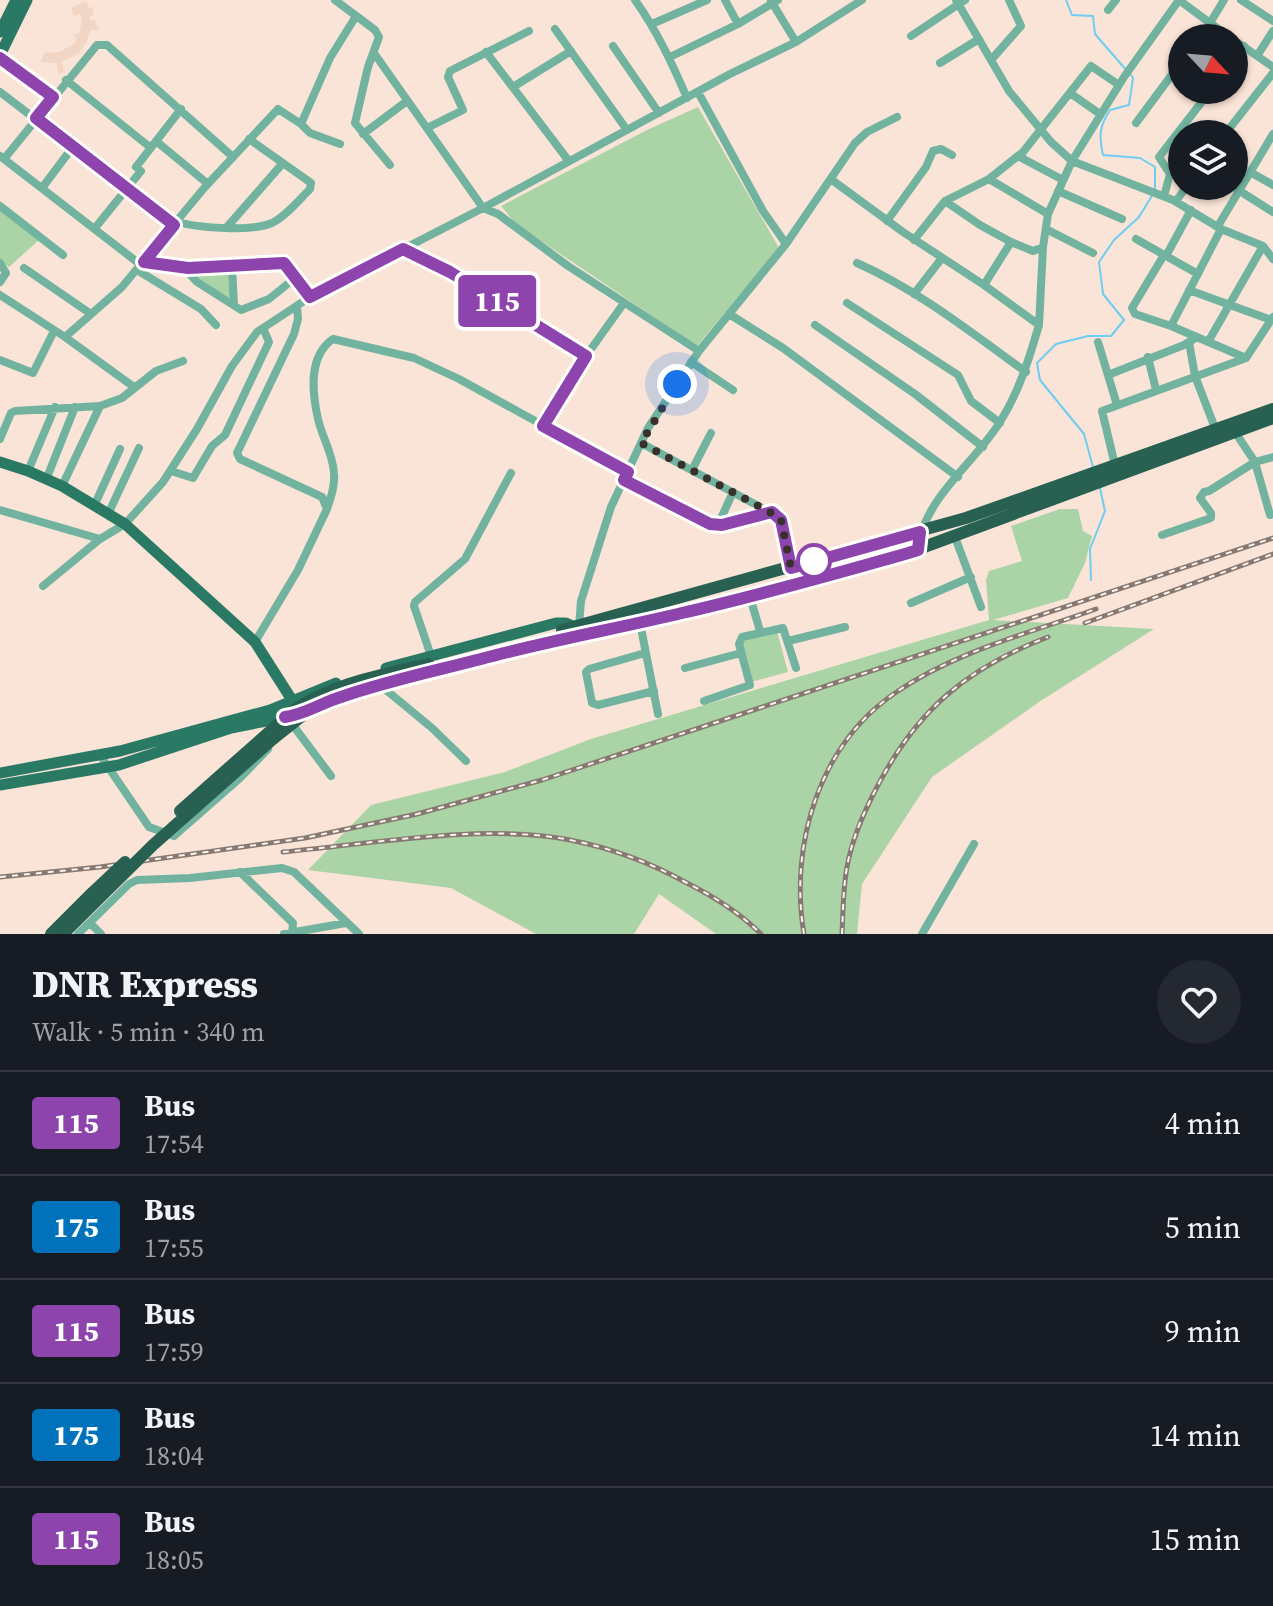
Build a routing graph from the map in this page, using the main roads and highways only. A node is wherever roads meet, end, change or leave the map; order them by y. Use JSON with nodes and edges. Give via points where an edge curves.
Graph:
{"nodes":[{"id":1,"x":16,"y":0,"type":"edge"},
{"id":2,"x":27,"y":0,"type":"edge"},
{"id":3,"x":0,"y":32,"type":"edge"},
{"id":4,"x":0,"y":57,"type":"edge"},
{"id":5,"x":1273,"y":409,"type":"edge"},
{"id":6,"x":1273,"y":418,"type":"edge"},
{"id":7,"x":0,"y":462,"type":"edge"},
{"id":8,"x":1111,"y":470,"type":"junction"},
{"id":9,"x":1078,"y":484,"type":"junction"},
{"id":10,"x":573,"y":628,"type":"junction"},
{"id":11,"x":292,"y":700,"type":"junction"},
{"id":12,"x":304,"y":715,"type":"junction"},
{"id":13,"x":67,"y":761,"type":"junction"},
{"id":14,"x":0,"y":773,"type":"edge"},
{"id":15,"x":68,"y":774,"type":"junction"},
{"id":16,"x":0,"y":785,"type":"edge"},
{"id":17,"x":51,"y":934,"type":"edge"},
{"id":18,"x":63,"y":934,"type":"edge"}],
"edges":[{"from":1,"to":3,"type":"main road"},
{"from":2,"to":4,"type":"main road"},
{"from":5,"to":8,"type":"highway"},
{"from":6,"to":8,"type":"highway"},
{"from":7,"to":11,"type":"main road","via":[[62,486],[125,524],[255,642]]},
{"from":8,"to":9,"type":"highway"},
{"from":9,"to":10,"type":"highway"},
{"from":9,"to":12,"type":"highway","via":[[918,550],[750,597],[380,685]]},
{"from":10,"to":11,"type":"main road","via":[[556,623],[369,673]]},
{"from":10,"to":17,"type":"highway","bridge":true,"via":[[321,693],[294,710],[151,836]]},
{"from":11,"to":13,"type":"main road"},
{"from":12,"to":15,"type":"main road","via":[[231,728]]},
{"from":12,"to":18,"type":"highway","bridge":true,"via":[[153,845]]},
{"from":13,"to":14,"type":"main road"},
{"from":13,"to":15,"type":"main road"},
{"from":15,"to":16,"type":"main road"}]}
